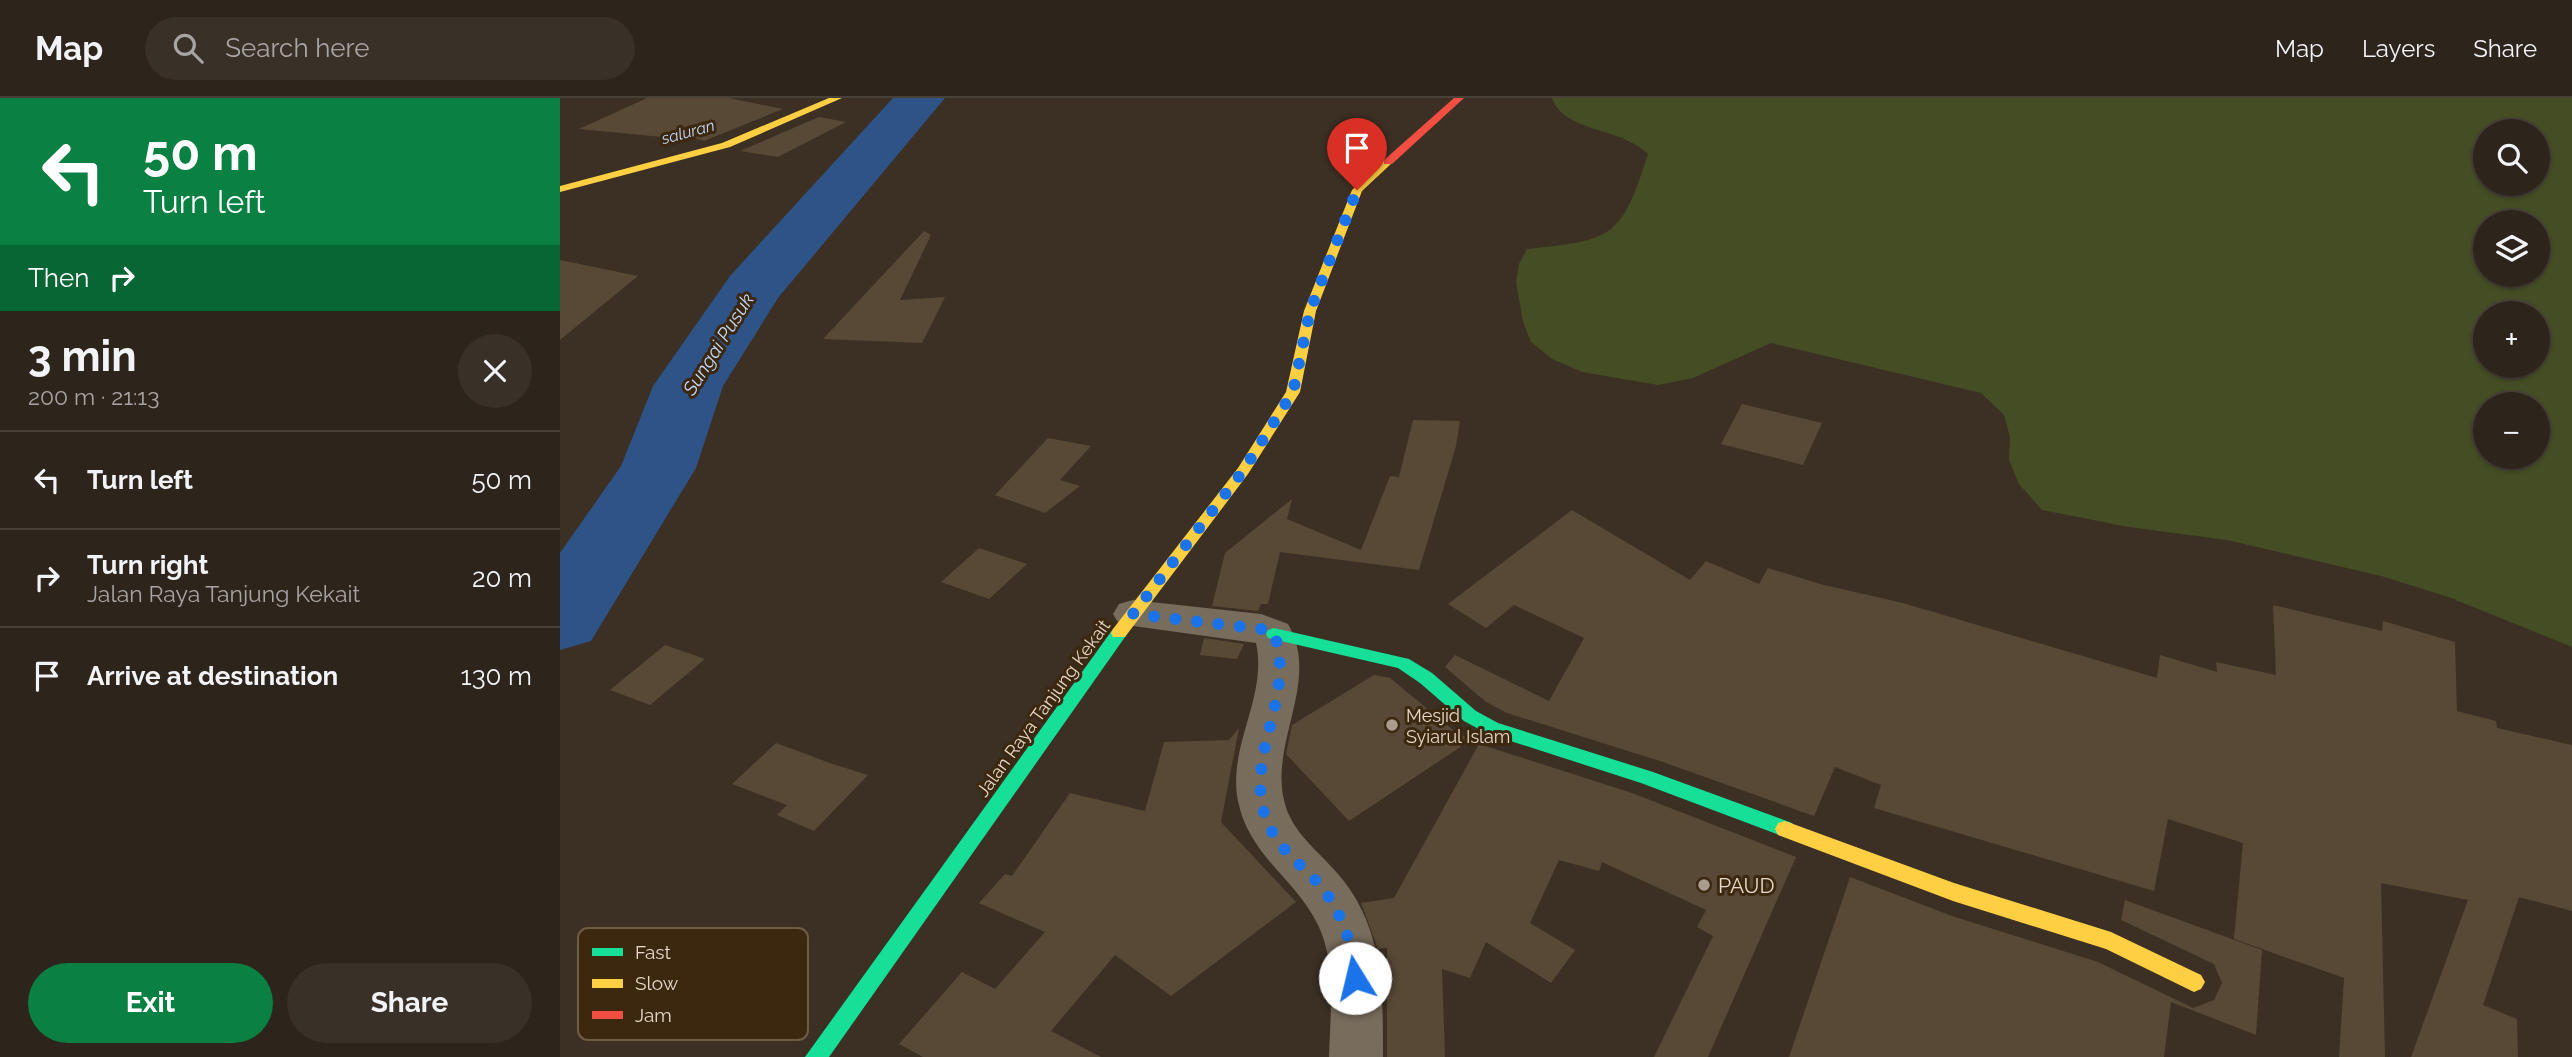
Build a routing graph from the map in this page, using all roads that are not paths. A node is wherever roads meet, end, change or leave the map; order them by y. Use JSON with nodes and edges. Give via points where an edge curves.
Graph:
{"nodes":[{"id":1,"x":837,"y":98,"type":"edge"},
{"id":2,"x":1459,"y":98,"type":"edge"},
{"id":3,"x":560,"y":189,"type":"edge"},
{"id":4,"x":1133,"y":614,"type":"junction"},
{"id":5,"x":1274,"y":634,"type":"junction"},
{"id":6,"x":2194,"y":982,"type":"dead end"},
{"id":7,"x":816,"y":1057,"type":"edge"},
{"id":8,"x":1356,"y":1057,"type":"edge"}],
"edges":[{"from":1,"to":3,"type":"main road","via":[[726,145]]},
{"from":2,"to":4,"type":"main road","name":"Jalan Raya Tanjung Kekait","via":[[1357,190],[1310,311],[1293,392],[1243,471]]},
{"from":4,"to":5,"type":"street"},
{"from":4,"to":7,"type":"main road","name":"Jalan Raya Tanjung Kekait"},
{"from":5,"to":6,"type":"main road","via":[[1403,663],[1461,710],[1492,728],[1646,777],[1953,892],[2111,941]]},
{"from":5,"to":8,"type":"street","via":[[1281,665],[1262,758],[1260,796],[1274,834],[1320,886],[1348,934],[1354,962]]}]}
